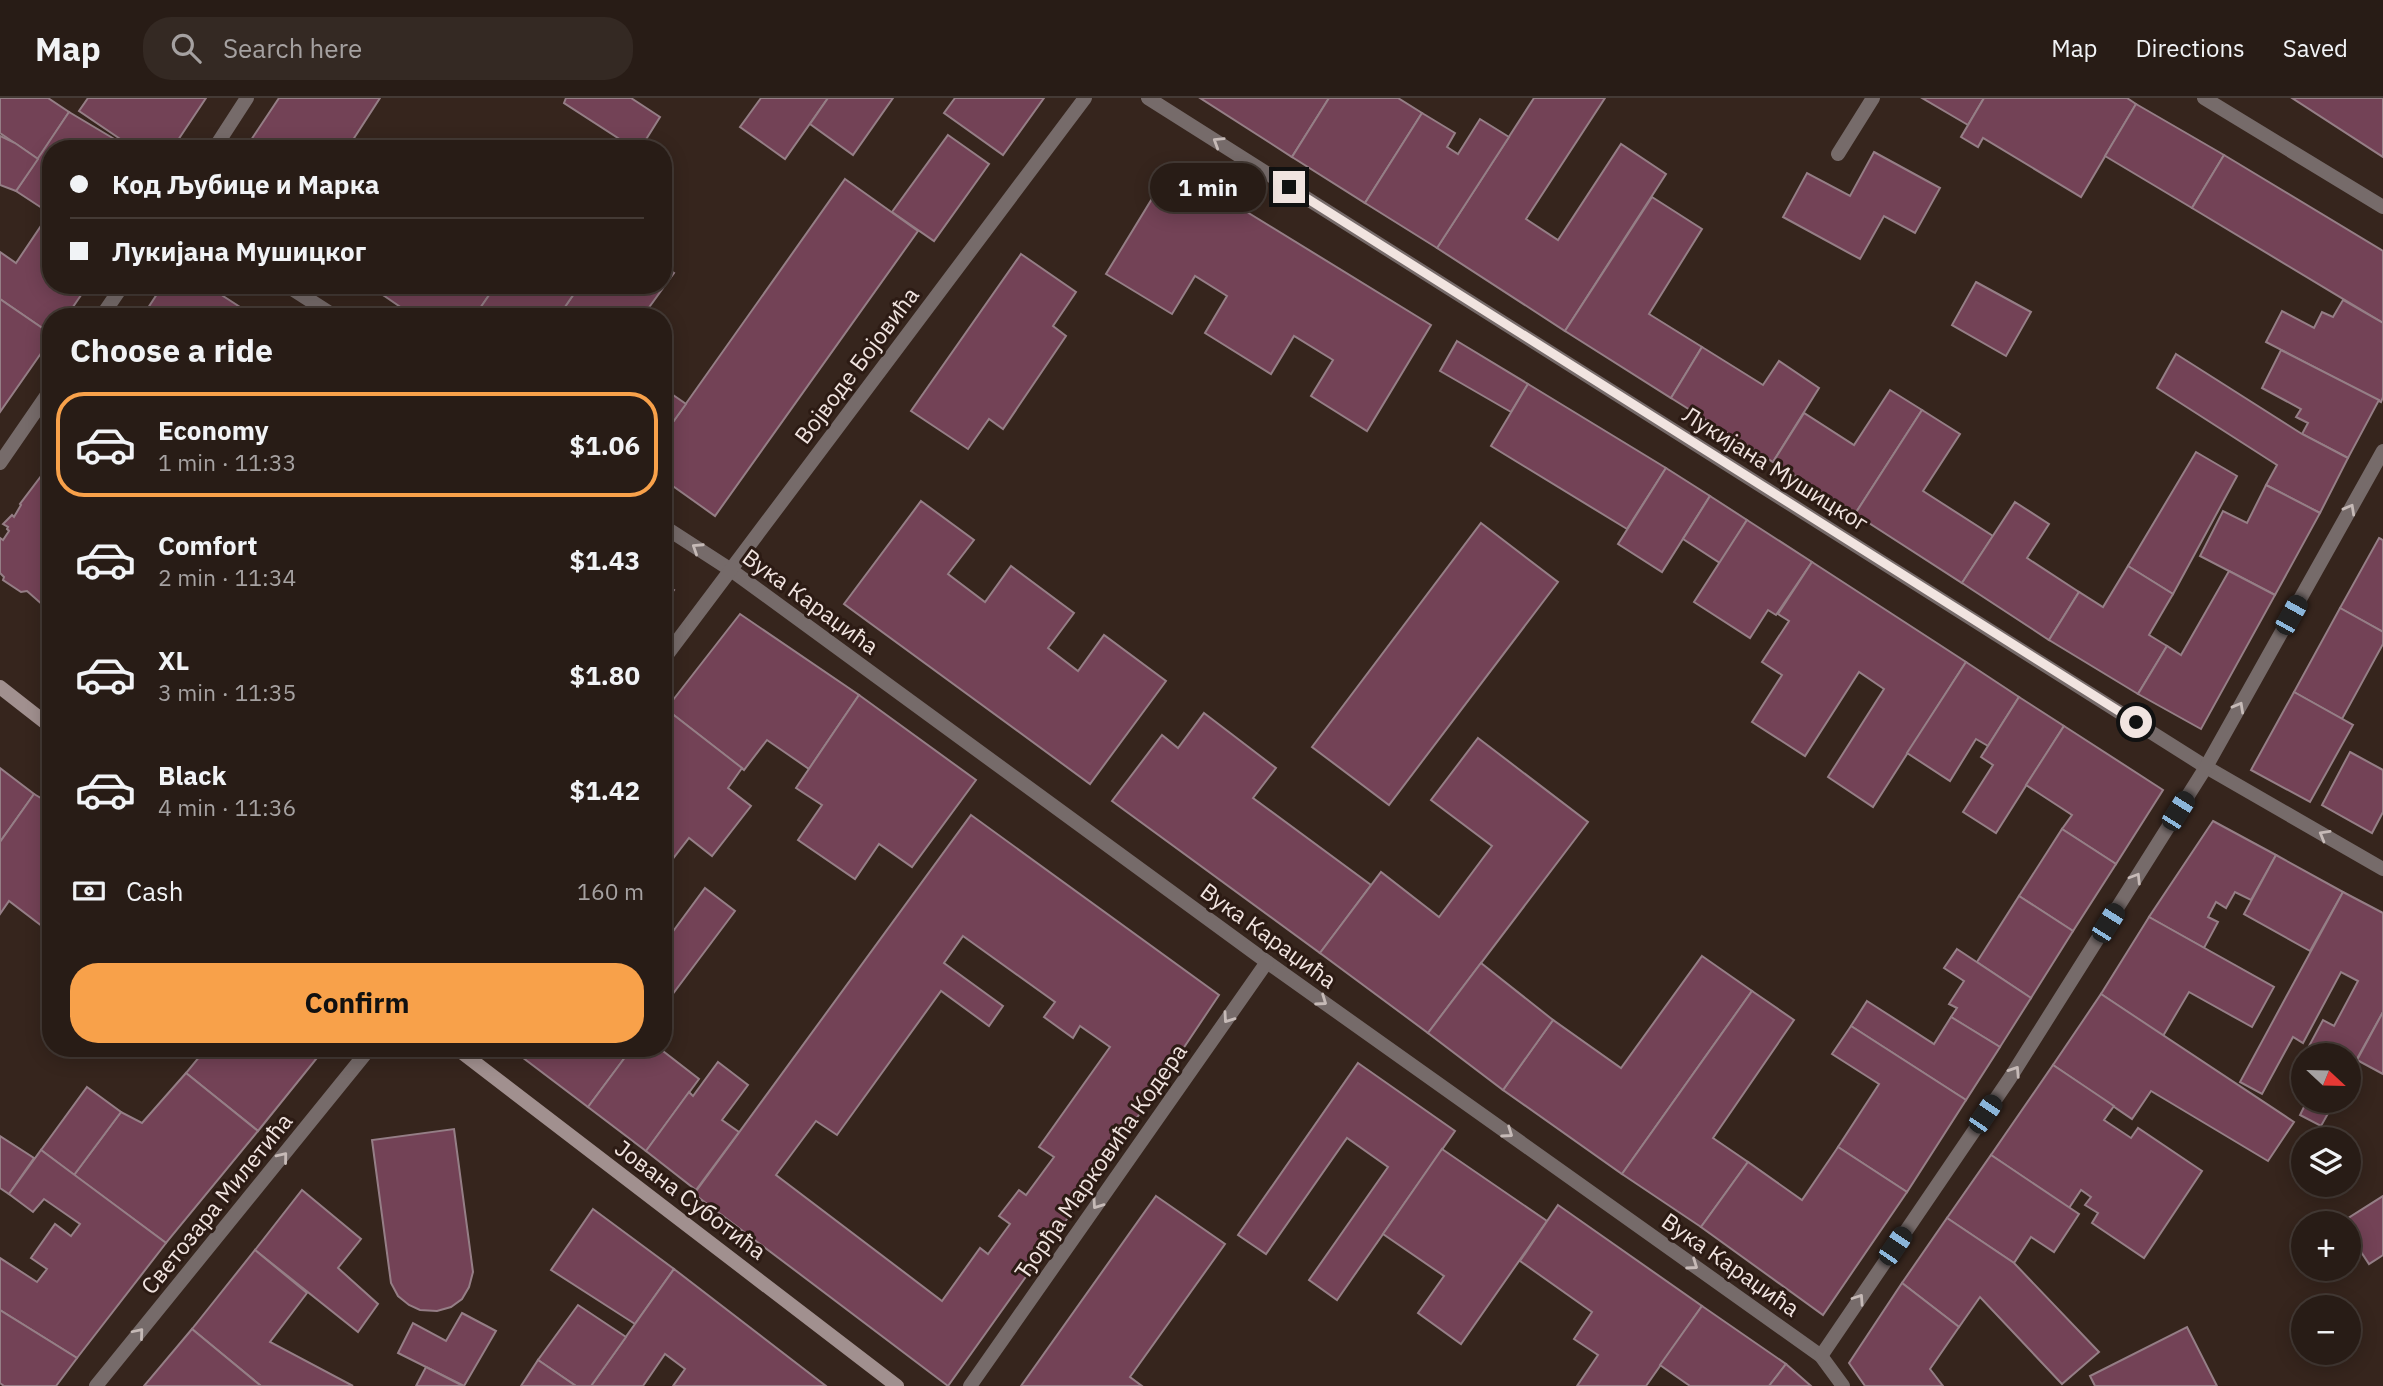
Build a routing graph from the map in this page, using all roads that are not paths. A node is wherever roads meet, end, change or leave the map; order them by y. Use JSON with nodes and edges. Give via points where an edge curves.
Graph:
{"nodes":[{"id":1,"x":247,"y":98,"type":"edge"},
{"id":2,"x":1085,"y":98,"type":"edge"},
{"id":3,"x":1148,"y":98,"type":"edge"},
{"id":4,"x":1873,"y":98,"type":"edge"},
{"id":5,"x":2204,"y":98,"type":"edge"},
{"id":6,"x":220,"y":140,"type":"edge"},
{"id":7,"x":1838,"y":154,"type":"dead end"},
{"id":8,"x":2383,"y":207,"type":"edge"},
{"id":9,"x":300,"y":294,"type":"edge"},
{"id":10,"x":322,"y":308,"type":"edge"},
{"id":11,"x":42,"y":402,"type":"edge"},
{"id":12,"x":2383,"y":450,"type":"edge"},
{"id":13,"x":0,"y":463,"type":"edge"},
{"id":14,"x":672,"y":532,"type":"edge"},
{"id":15,"x":731,"y":570,"type":"junction"},
{"id":16,"x":672,"y":648,"type":"edge"},
{"id":17,"x":0,"y":687,"type":"edge"},
{"id":18,"x":42,"y":720,"type":"edge"},
{"id":19,"x":2206,"y":767,"type":"junction"},
{"id":20,"x":2383,"y":869,"type":"edge"},
{"id":21,"x":1267,"y":962,"type":"junction"},
{"id":22,"x":363,"y":1057,"type":"edge"},
{"id":23,"x":468,"y":1057,"type":"edge"},
{"id":24,"x":1821,"y":1356,"type":"junction"},
{"id":25,"x":96,"y":1386,"type":"edge"},
{"id":26,"x":897,"y":1386,"type":"edge"},
{"id":27,"x":970,"y":1386,"type":"edge"},
{"id":28,"x":1843,"y":1386,"type":"edge"}],
"edges":[{"from":1,"to":6,"type":"street"},
{"from":2,"to":15,"type":"street","name":"Војводе Бојовића"},
{"from":19,"to":3,"type":"street","name":"Лукијана Мушицког","one_way":true},
{"from":4,"to":7,"type":"street"},
{"from":5,"to":8,"type":"street"},
{"from":9,"to":10,"type":"street"},
{"from":11,"to":13,"type":"street"},
{"from":19,"to":12,"type":"street","one_way":true},
{"from":15,"to":14,"type":"street","name":"Вука Караџића","one_way":true},
{"from":15,"to":16,"type":"street","name":"Војводе Бојовића"},
{"from":15,"to":21,"type":"street","name":"Вука Караџића"},
{"from":17,"to":18,"type":"main road"},
{"from":20,"to":19,"type":"street","name":"Лукијана Мушицког","one_way":true},
{"from":24,"to":19,"type":"street","one_way":true,"via":[[2010,1078]]},
{"from":21,"to":24,"type":"street","name":"Вука Караџића","one_way":true},
{"from":21,"to":27,"type":"street","name":"Ђорђа Марковића Кодера","one_way":true},
{"from":25,"to":22,"type":"street","name":"Светозара Милетића","one_way":true},
{"from":23,"to":26,"type":"main road","name":"Јована Суботића"},
{"from":24,"to":28,"type":"street","name":"Вука Караџића"}]}
